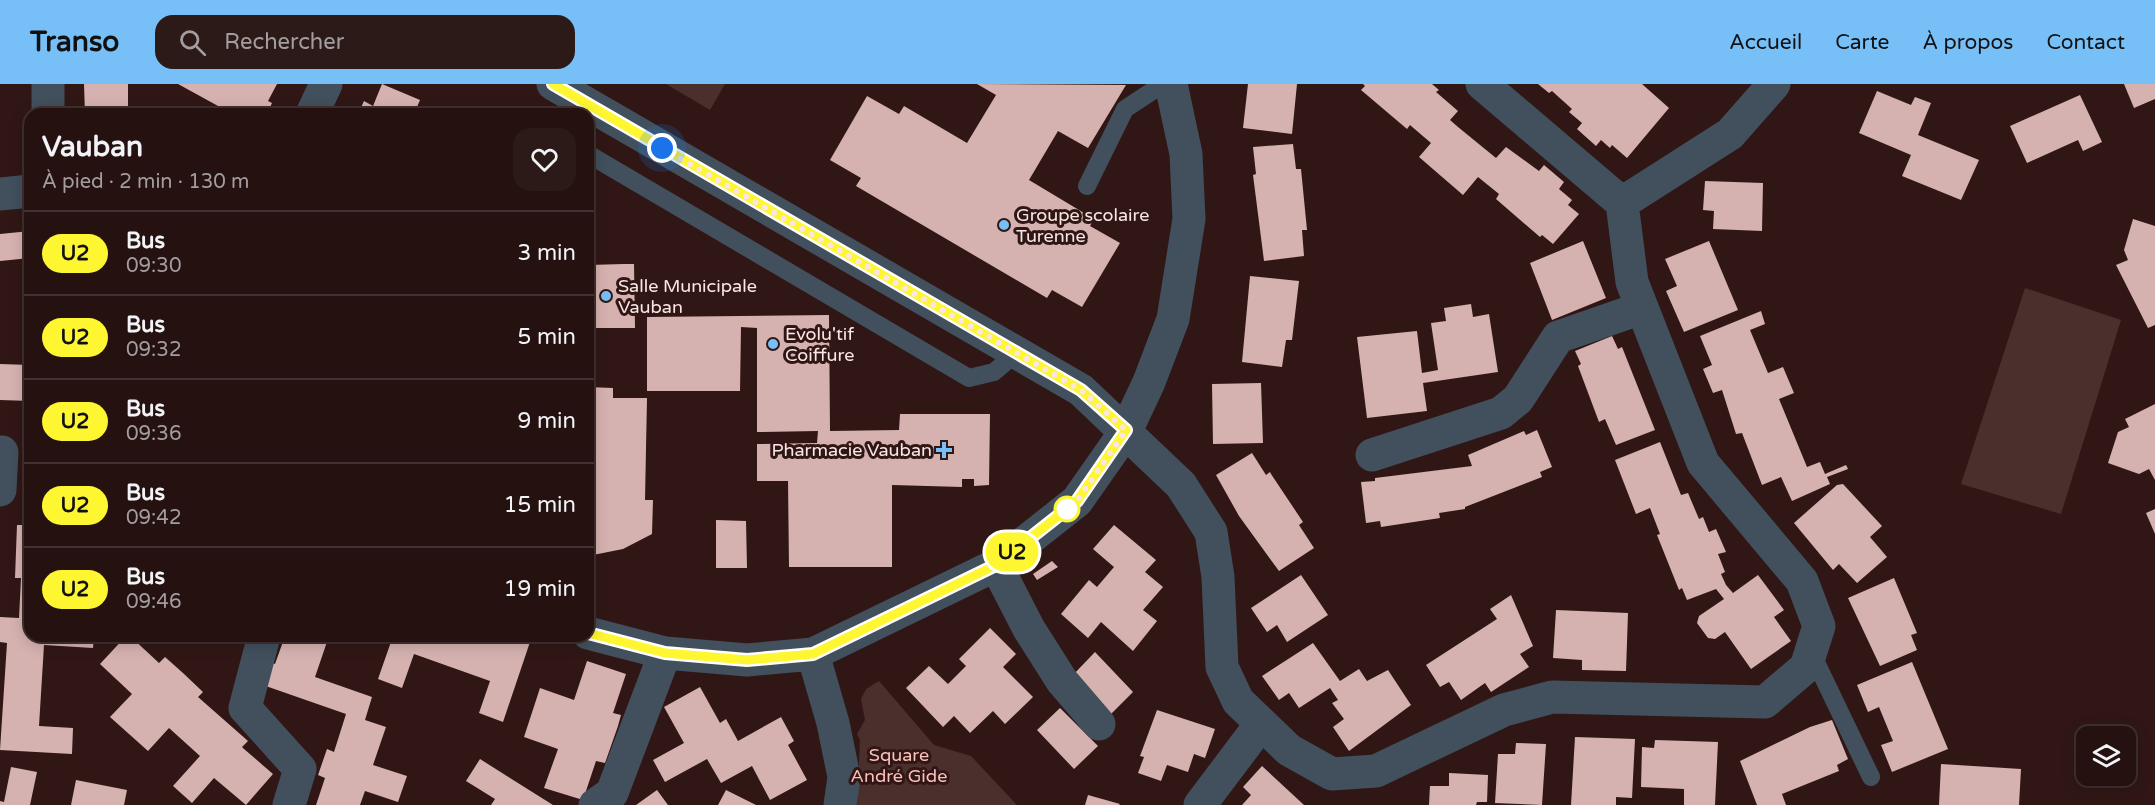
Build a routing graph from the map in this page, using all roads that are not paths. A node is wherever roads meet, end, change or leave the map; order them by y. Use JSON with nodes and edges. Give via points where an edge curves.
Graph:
{"nodes":[{"id":1,"x":48,"y":84,"type":"edge"},
{"id":2,"x":326,"y":84,"type":"edge"},
{"id":3,"x":553,"y":84,"type":"edge"},
{"id":4,"x":1164,"y":84,"type":"edge"},
{"id":5,"x":1171,"y":84,"type":"edge"},
{"id":6,"x":1482,"y":84,"type":"edge"},
{"id":7,"x":1774,"y":84,"type":"edge"},
{"id":8,"x":48,"y":108,"type":"edge"},
{"id":9,"x":315,"y":108,"type":"edge"},
{"id":10,"x":583,"y":108,"type":"edge"},
{"id":11,"x":594,"y":114,"type":"edge"},
{"id":12,"x":594,"y":158,"type":"edge"},
{"id":13,"x":1087,"y":186,"type":"dead end"},
{"id":14,"x":24,"y":192,"type":"edge"},
{"id":15,"x":0,"y":194,"type":"edge"},
{"id":16,"x":1622,"y":203,"type":"junction"},
{"id":17,"x":1642,"y":308,"type":"junction"},
{"id":18,"x":1016,"y":353,"type":"junction"},
{"id":19,"x":1126,"y":430,"type":"junction"},
{"id":20,"x":11,"y":452,"type":"edge"},
{"id":21,"x":1372,"y":455,"type":"dead end"},
{"id":22,"x":0,"y":490,"type":"edge"},
{"id":23,"x":996,"y":565,"type":"junction"},
{"id":24,"x":594,"y":635,"type":"edge"},
{"id":25,"x":262,"y":642,"type":"edge"},
{"id":26,"x":1810,"y":652,"type":"junction"},
{"id":27,"x":665,"y":653,"type":"junction"},
{"id":28,"x":813,"y":654,"type":"junction"},
{"id":29,"x":1099,"y":724,"type":"dead end"},
{"id":30,"x":1261,"y":724,"type":"junction"},
{"id":31,"x":1871,"y":777,"type":"dead end"},
{"id":32,"x":289,"y":805,"type":"edge"},
{"id":33,"x":595,"y":805,"type":"edge"},
{"id":34,"x":840,"y":805,"type":"edge"},
{"id":35,"x":1200,"y":805,"type":"edge"}],
"edges":[{"from":1,"to":8,"type":"street"},
{"from":2,"to":9,"type":"street"},
{"from":3,"to":10,"type":"street"},
{"from":4,"to":13,"type":"lane","via":[[1125,110]]},
{"from":5,"to":19,"type":"street","via":[[1186,154],[1189,219],[1173,319]]},
{"from":6,"to":16,"type":"street"},
{"from":7,"to":16,"type":"street","via":[[1731,134]]},
{"from":11,"to":18,"type":"street"},
{"from":12,"to":18,"type":"lane","via":[[969,378],[994,372]]},
{"from":14,"to":15,"type":"street"},
{"from":16,"to":17,"type":"street","via":[[1632,282]]},
{"from":17,"to":21,"type":"street","via":[[1558,337],[1518,399],[1501,413]]},
{"from":17,"to":26,"type":"street","via":[[1703,463],[1802,581],[1819,626]]},
{"from":18,"to":19,"type":"street","via":[[1081,390]]},
{"from":19,"to":23,"type":"street","via":[[1077,501]]},
{"from":19,"to":30,"type":"street","via":[[1181,485],[1211,532],[1218,577],[1222,668],[1238,701]]},
{"from":20,"to":22,"type":"street"},
{"from":23,"to":28,"type":"street"},
{"from":23,"to":29,"type":"street","via":[[1062,681]]},
{"from":24,"to":27,"type":"street"},
{"from":25,"to":32,"type":"street","via":[[245,708],[300,769]]},
{"from":26,"to":30,"type":"street","via":[[1806,667],[1766,702],[1552,698],[1504,710],[1376,771],[1332,774],[1289,750]]},
{"from":26,"to":31,"type":"lane"},
{"from":27,"to":28,"type":"street","via":[[747,660]]},
{"from":27,"to":33,"type":"street","via":[[612,793]]},
{"from":28,"to":34,"type":"street","via":[[844,777]]},
{"from":30,"to":35,"type":"street"}]}
